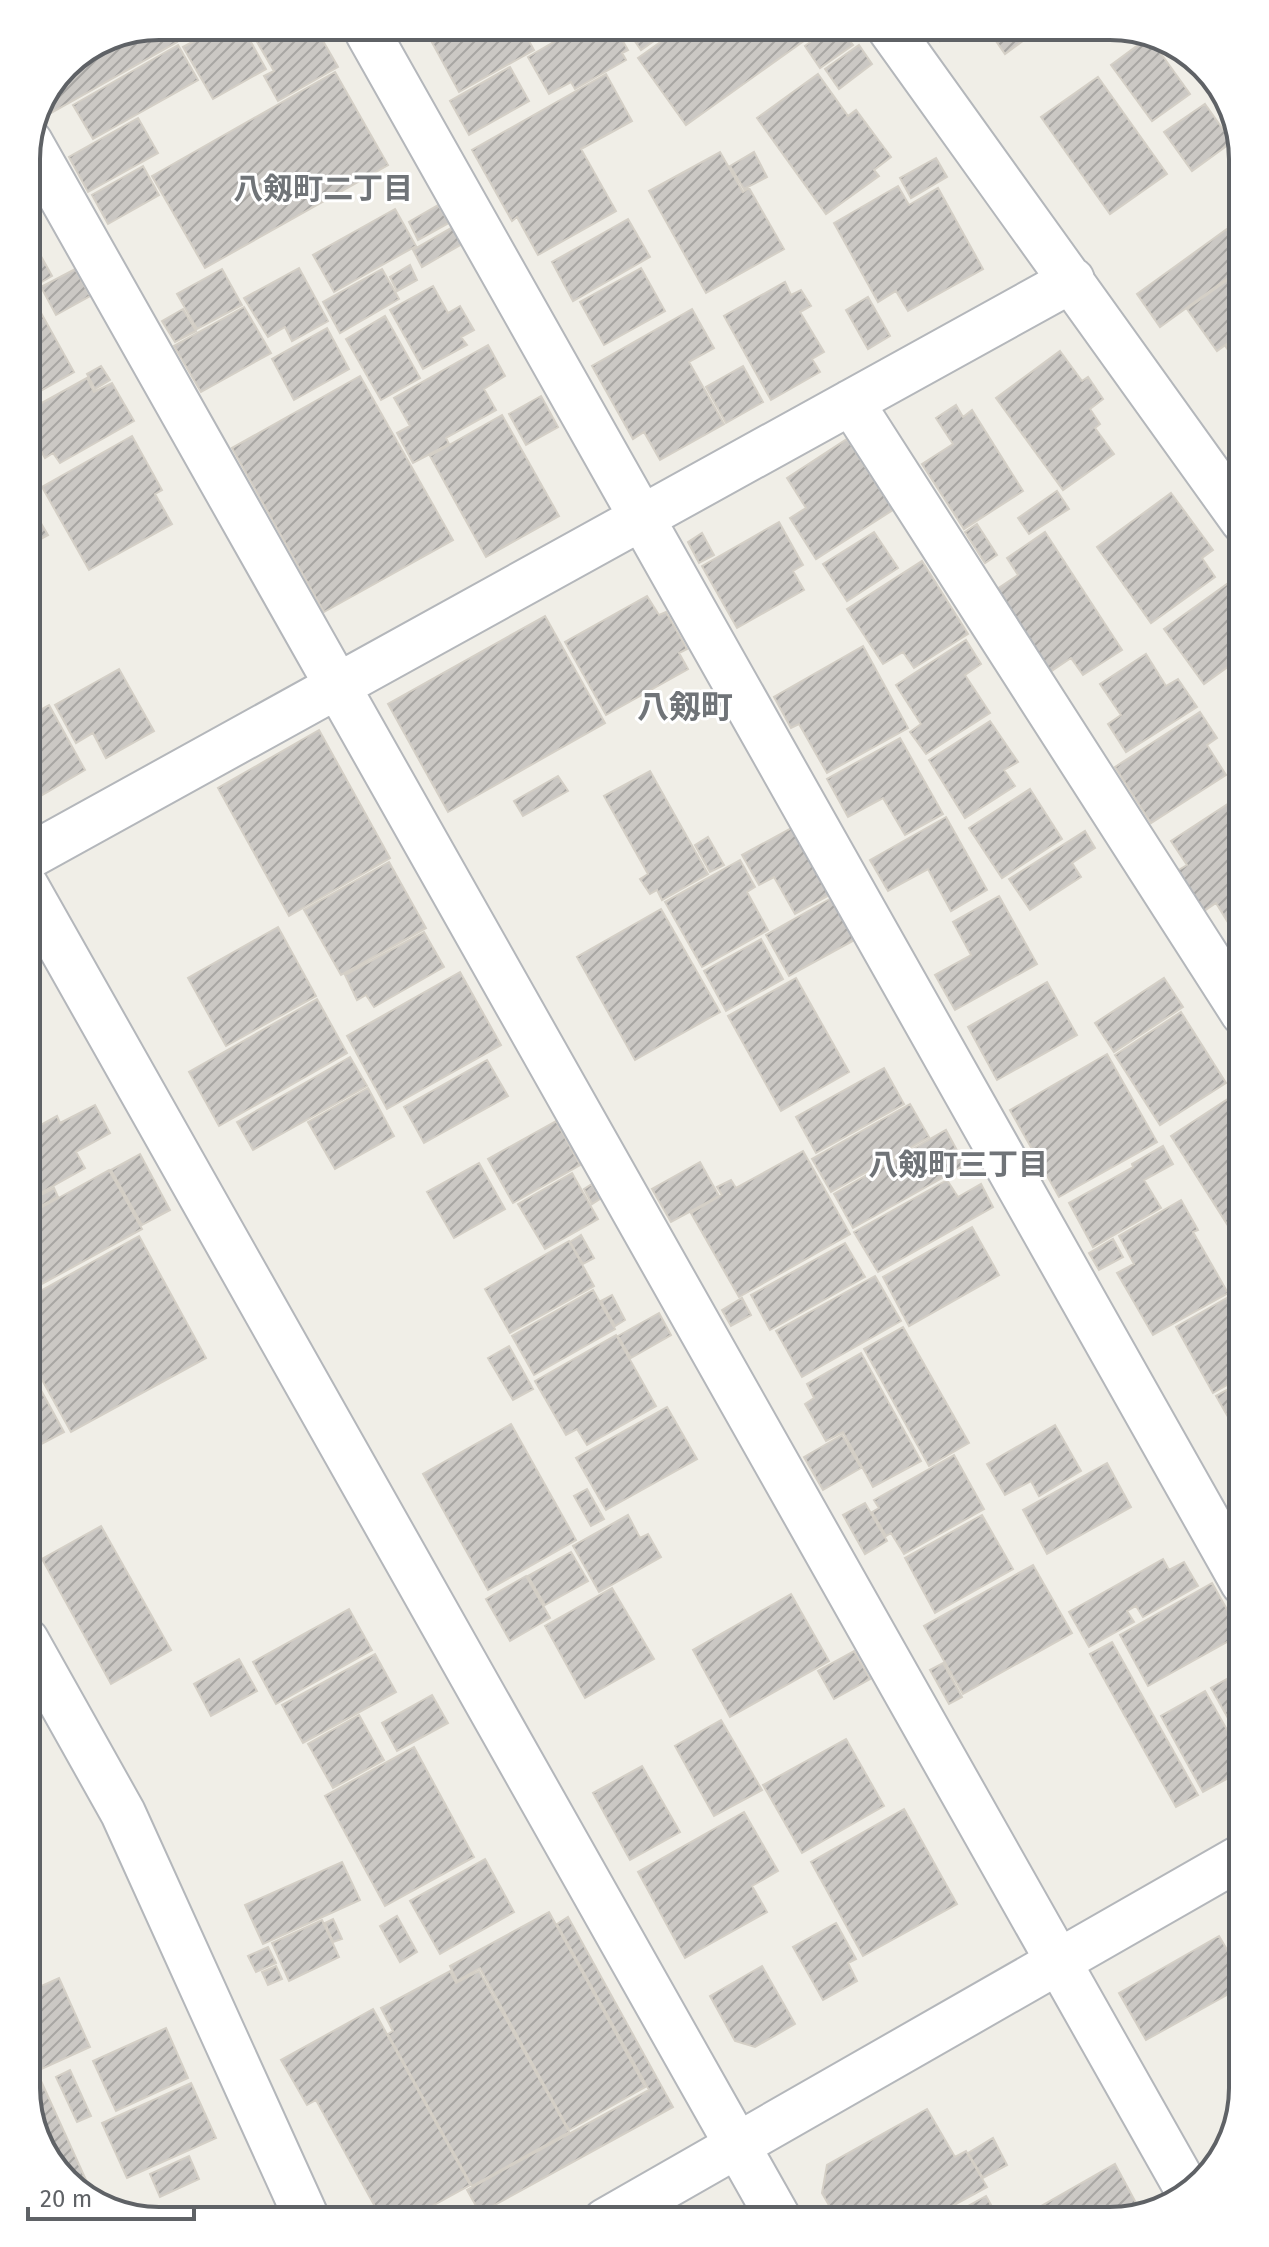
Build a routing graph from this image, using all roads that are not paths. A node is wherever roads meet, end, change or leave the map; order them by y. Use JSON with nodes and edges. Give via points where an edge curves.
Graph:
{"nodes":[{"id":1,"x":372,"y":40,"type":"edge"},
{"id":2,"x":898,"y":40,"type":"edge"},
{"id":3,"x":40,"y":160,"type":"edge"},
{"id":4,"x":1072,"y":280,"type":"junction"},
{"id":5,"x":851,"y":402,"type":"junction"},
{"id":6,"x":1229,"y":501,"type":"edge"},
{"id":7,"x":642,"y":518,"type":"junction"},
{"id":8,"x":338,"y":686,"type":"junction"},
{"id":9,"x":40,"y":850,"type":"edge"},
{"id":10,"x":40,"y":911,"type":"edge"},
{"id":11,"x":1229,"y":991,"type":"edge"},
{"id":12,"x":1229,"y":1558,"type":"edge"},
{"id":13,"x":40,"y":1665,"type":"edge"},
{"id":14,"x":1229,"y":1864,"type":"edge"},
{"id":15,"x":1059,"y":1962,"type":"junction"},
{"id":16,"x":738,"y":2147,"type":"junction"},
{"id":17,"x":1183,"y":2181,"type":"edge"},
{"id":18,"x":302,"y":2207,"type":"edge"},
{"id":19,"x":630,"y":2207,"type":"edge"},
{"id":20,"x":772,"y":2207,"type":"edge"}],
"edges":[{"from":1,"to":7,"type":"street"},
{"from":2,"to":4,"type":"street"},
{"from":3,"to":8,"type":"street"},
{"from":4,"to":5,"type":"street"},
{"from":4,"to":6,"type":"street"},
{"from":5,"to":7,"type":"street"},
{"from":5,"to":11,"type":"street"},
{"from":7,"to":8,"type":"street"},
{"from":7,"to":12,"type":"street"},
{"from":8,"to":9,"type":"street"},
{"from":8,"to":15,"type":"street"},
{"from":10,"to":16,"type":"street"},
{"from":13,"to":18,"type":"street","via":[[123,1813]]},
{"from":14,"to":15,"type":"street"},
{"from":15,"to":16,"type":"street"},
{"from":15,"to":17,"type":"street"},
{"from":16,"to":19,"type":"street"},
{"from":16,"to":20,"type":"street"}]}
